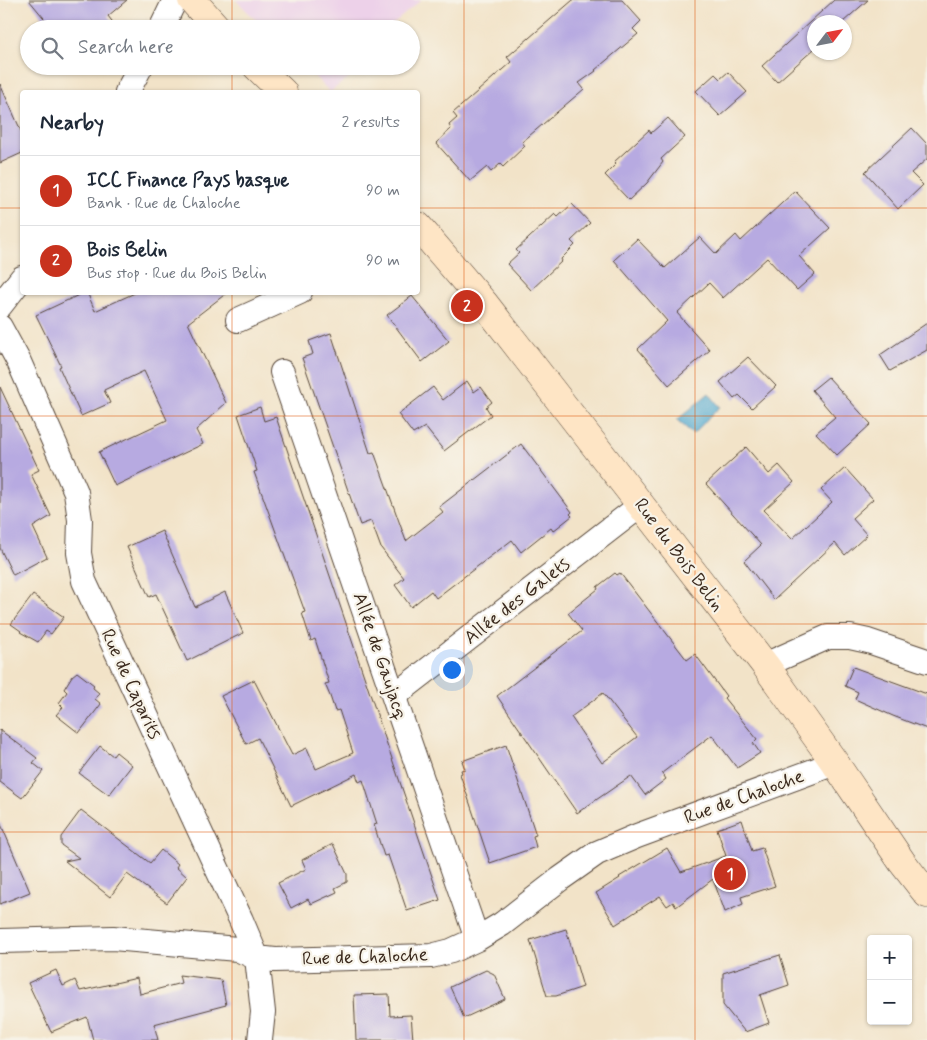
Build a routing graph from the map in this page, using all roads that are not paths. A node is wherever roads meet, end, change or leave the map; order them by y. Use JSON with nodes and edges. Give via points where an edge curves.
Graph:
{"nodes":[{"id":1,"x":175,"y":0,"type":"edge"},
{"id":2,"x":192,"y":0,"type":"edge"},
{"id":3,"x":165,"y":20,"type":"edge"},
{"id":4,"x":210,"y":20,"type":"edge"},
{"id":5,"x":136,"y":75,"type":"edge"},
{"id":6,"x":265,"y":75,"type":"edge"},
{"id":7,"x":128,"y":90,"type":"edge"},
{"id":8,"x":281,"y":90,"type":"edge"},
{"id":9,"x":421,"y":233,"type":"edge"},
{"id":10,"x":20,"y":281,"type":"edge"},
{"id":11,"x":293,"y":295,"type":"edge"},
{"id":12,"x":0,"y":306,"type":"edge"},
{"id":13,"x":238,"y":320,"type":"dead end"},
{"id":14,"x":0,"y":327,"type":"edge"},
{"id":15,"x":282,"y":372,"type":"dead end"},
{"id":16,"x":641,"y":505,"type":"junction"},
{"id":17,"x":927,"y":661,"type":"edge"},
{"id":18,"x":765,"y":665,"type":"junction"},
{"id":19,"x":394,"y":696,"type":"junction"},
{"id":20,"x":835,"y":762,"type":"junction"},
{"id":21,"x":927,"y":894,"type":"edge"},
{"id":22,"x":477,"y":940,"type":"junction"},
{"id":23,"x":0,"y":941,"type":"edge"},
{"id":24,"x":257,"y":958,"type":"junction"},
{"id":25,"x":260,"y":1040,"type":"edge"}],
"edges":[{"from":1,"to":3,"type":"street"},
{"from":2,"to":4,"type":"street"},
{"from":5,"to":7,"type":"street"},
{"from":6,"to":8,"type":"street"},
{"from":9,"to":16,"type":"street","name":"Rue du Bois Belin","via":[[484,303]]},
{"from":10,"to":12,"type":"street"},
{"from":11,"to":13,"type":"street"},
{"from":14,"to":24,"type":"street","name":"Rue de Caparits","via":[[19,362],[76,492],[84,581]]},
{"from":15,"to":19,"type":"street","name":"Allée de Gaujacq"},
{"from":16,"to":18,"type":"street","name":"Rue du Bois Belin"},
{"from":16,"to":19,"type":"street","name":"Allée des Galets"},
{"from":17,"to":18,"type":"street","via":[[850,636],[828,637]]},
{"from":18,"to":20,"type":"street","name":"Rue du Bois Belin"},
{"from":19,"to":22,"type":"street","name":"Allée de Gaujacq"},
{"from":20,"to":21,"type":"street","name":"Rue du Bois Belin"},
{"from":20,"to":22,"type":"street","name":"Rue de Chaloche","via":[[597,853]]},
{"from":22,"to":24,"type":"street","name":"Rue de Chaloche","via":[[431,956]]},
{"from":23,"to":24,"type":"street","name":"Rue de Chaloche","via":[[113,938],[237,949]]},
{"from":24,"to":25,"type":"street","name":"Rue de Caparits","via":[[263,1012]]}]}
